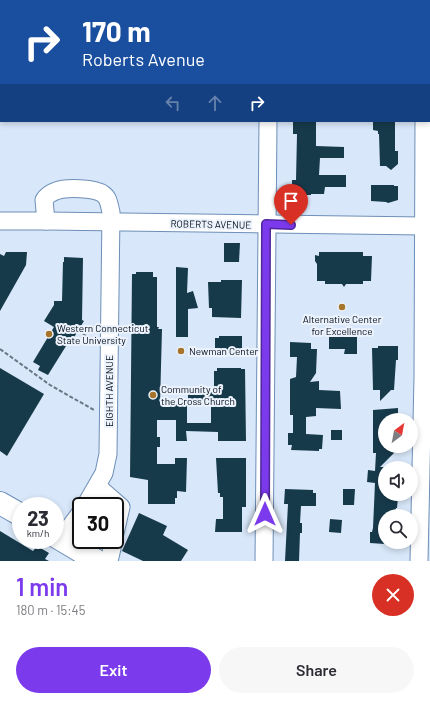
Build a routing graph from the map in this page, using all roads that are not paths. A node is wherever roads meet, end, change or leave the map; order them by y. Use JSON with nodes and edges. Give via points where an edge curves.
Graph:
{"nodes":[{"id":1,"x":268,"y":122,"type":"edge"},
{"id":2,"x":424,"y":122,"type":"edge"},
{"id":3,"x":0,"y":221,"type":"edge"},
{"id":4,"x":46,"y":221,"type":"junction"},
{"id":5,"x":111,"y":222,"type":"junction"},
{"id":6,"x":266,"y":224,"type":"junction"},
{"id":7,"x":423,"y":226,"type":"junction"},
{"id":8,"x":426,"y":377,"type":"edge"},
{"id":9,"x":97,"y":486,"type":"junction"},
{"id":10,"x":90,"y":497,"type":"edge"},
{"id":11,"x":110,"y":497,"type":"edge"},
{"id":12,"x":0,"y":503,"type":"edge"},
{"id":13,"x":12,"y":510,"type":"edge"},
{"id":14,"x":72,"y":522,"type":"edge"},
{"id":15,"x":64,"y":530,"type":"edge"},
{"id":16,"x":64,"y":541,"type":"edge"},
{"id":17,"x":112,"y":549,"type":"edge"},
{"id":18,"x":97,"y":561,"type":"edge"},
{"id":19,"x":109,"y":561,"type":"edge"},
{"id":20,"x":264,"y":561,"type":"edge"},
{"id":21,"x":419,"y":561,"type":"edge"}],
"edges":[{"from":1,"to":6,"type":"street"},
{"from":2,"to":7,"type":"street"},
{"from":3,"to":4,"type":"street","name":"ROBERTS AVENUE"},
{"from":4,"to":5,"type":"street","name":"ROBERTS AVENUE"},
{"from":4,"to":5,"type":"street","name":"EIGHTH AVENUE","via":[[44,200],[49,194],[58,190],[79,189],[97,191],[104,195],[108,200]]},
{"from":5,"to":6,"type":"street","name":"ROBERTS AVENUE"},
{"from":5,"to":9,"type":"street","name":"EIGHTH AVENUE","via":[[107,464]]},
{"from":6,"to":7,"type":"street","name":"ROBERTS AVENUE"},
{"from":6,"to":20,"type":"street"},
{"from":7,"to":8,"type":"street"},
{"from":8,"to":21,"type":"street"},
{"from":9,"to":10,"type":"street","name":"EIGHTH AVENUE"},
{"from":9,"to":11,"type":"street"},
{"from":12,"to":13,"type":"main road"},
{"from":14,"to":15,"type":"street"},
{"from":16,"to":18,"type":"main road"},
{"from":17,"to":19,"type":"street"}]}
